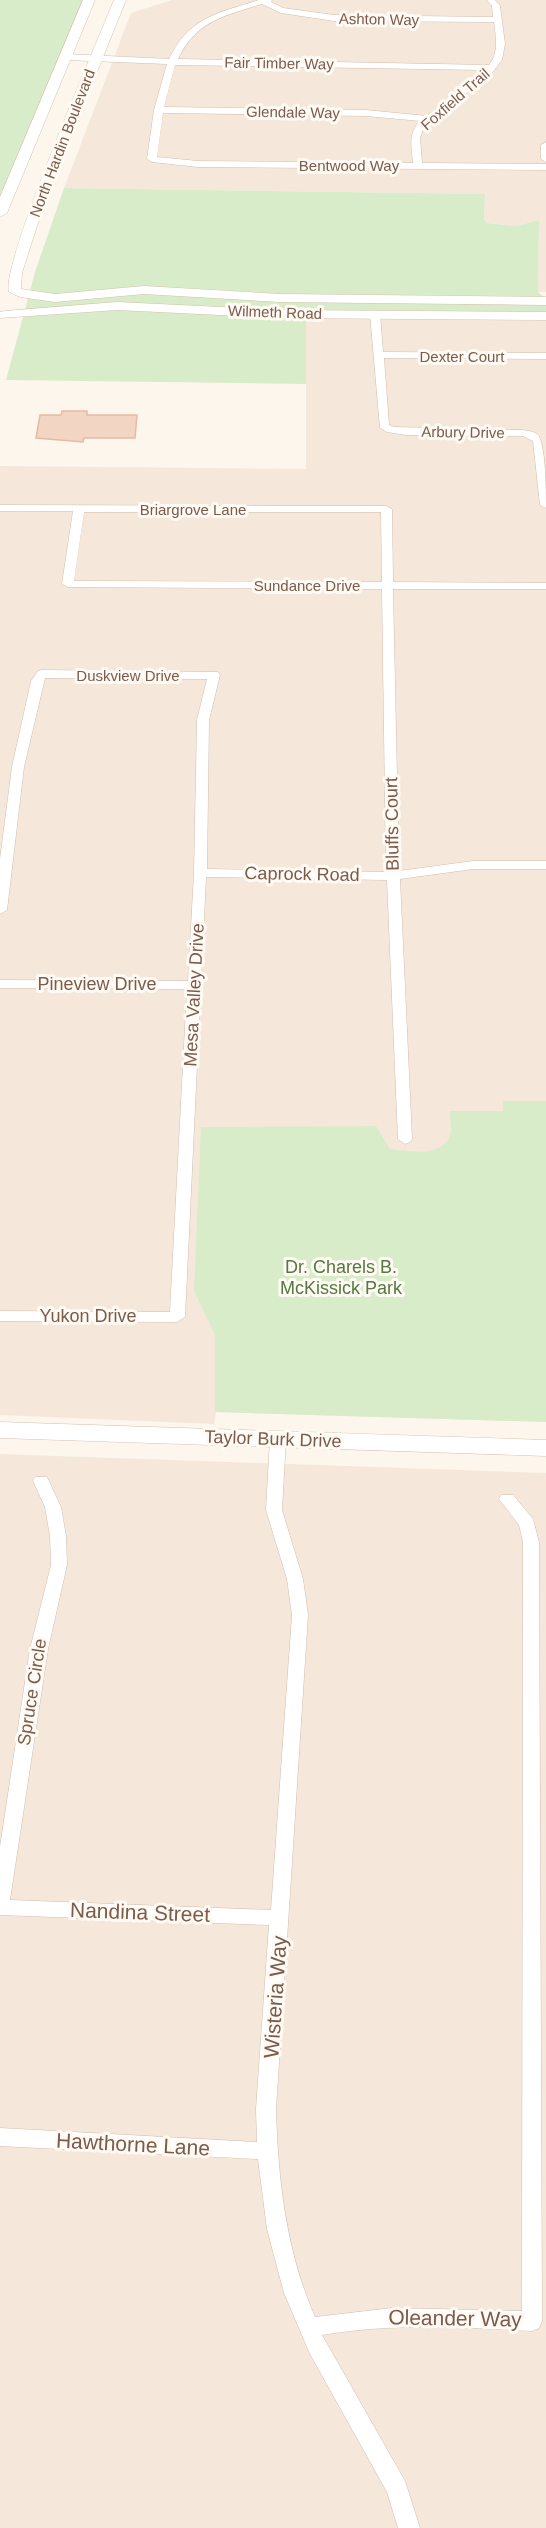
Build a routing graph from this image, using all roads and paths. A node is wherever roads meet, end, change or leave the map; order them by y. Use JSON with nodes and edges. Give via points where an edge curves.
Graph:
{"nodes":[{"id":1,"x":89,"y":0,"type":"edge"},
{"id":2,"x":120,"y":0,"type":"edge"},
{"id":3,"x":491,"y":0,"type":"edge"},
{"id":4,"x":266,"y":1,"type":"edge"},
{"id":5,"x":498,"y":20,"type":"junction"},
{"id":6,"x":66,"y":57,"type":"junction"},
{"id":7,"x":94,"y":58,"type":"junction"},
{"id":8,"x":174,"y":62,"type":"junction"},
{"id":9,"x":491,"y":68,"type":"junction"},
{"id":10,"x":158,"y":110,"type":"junction"},
{"id":11,"x":428,"y":119,"type":"junction"},
{"id":12,"x":546,"y":145,"type":"edge"},
{"id":13,"x":546,"y":159,"type":"edge"},
{"id":14,"x":418,"y":166,"type":"junction"},
{"id":15,"x":546,"y":167,"type":"edge"},
{"id":16,"x":0,"y":213,"type":"edge"},
{"id":17,"x":0,"y":284,"type":"edge"},
{"id":18,"x":17,"y":291,"type":"junction"},
{"id":19,"x":546,"y":301,"type":"edge"},
{"id":20,"x":375,"y":314,"type":"junction"},
{"id":21,"x":2,"y":316,"type":"edge"},
{"id":22,"x":546,"y":316,"type":"edge"},
{"id":23,"x":377,"y":355,"type":"junction"},
{"id":24,"x":546,"y":356,"type":"edge"},
{"id":25,"x":546,"y":505,"type":"edge"},
{"id":26,"x":0,"y":508,"type":"edge"},
{"id":27,"x":79,"y":509,"type":"junction"},
{"id":28,"x":386,"y":509,"type":"joint"},
{"id":29,"x":386,"y":586,"type":"junction"},
{"id":30,"x":546,"y":586,"type":"edge"},
{"id":31,"x":214,"y":675,"type":"joint"},
{"id":32,"x":546,"y":865,"type":"edge"},
{"id":33,"x":200,"y":873,"type":"junction"},
{"id":34,"x":393,"y":876,"type":"junction"},
{"id":35,"x":0,"y":910,"type":"edge"},
{"id":36,"x":0,"y":984,"type":"edge"},
{"id":37,"x":194,"y":985,"type":"junction"},
{"id":38,"x":405,"y":1139,"type":"dead end"},
{"id":39,"x":0,"y":1316,"type":"edge"},
{"id":40,"x":177,"y":1317,"type":"joint"},
{"id":41,"x":0,"y":1430,"type":"edge"},
{"id":42,"x":278,"y":1439,"type":"junction"},
{"id":43,"x":546,"y":1448,"type":"edge"},
{"id":44,"x":42,"y":1482,"type":"dead end"},
{"id":45,"x":507,"y":1499,"type":"dead end"},
{"id":46,"x":540,"y":1855,"type":"edge"},
{"id":47,"x":0,"y":1907,"type":"edge"},
{"id":48,"x":280,"y":1918,"type":"junction"},
{"id":49,"x":0,"y":2138,"type":"edge"},
{"id":50,"x":267,"y":2151,"type":"junction"},
{"id":51,"x":308,"y":2328,"type":"junction"},
{"id":52,"x":409,"y":2528,"type":"edge"}],
"edges":[{"from":1,"to":6,"type":"street","name":"North Hardin Boulevard"},
{"from":2,"to":7,"type":"street","name":"North Hardin Boulevard"},
{"from":3,"to":5,"type":"street","name":"Foxfield Trail"},
{"from":4,"to":5,"type":"street","name":"Ashton Way","via":[[292,13],[334,18]]},
{"from":4,"to":8,"type":"street","via":[[202,23],[187,34]]},
{"from":5,"to":9,"type":"street","name":"Foxfield Trail","via":[[501,44],[498,60]]},
{"from":6,"to":7,"type":"street","name":"Fair Timber Way"},
{"from":6,"to":16,"type":"street","name":"North Hardin Boulevard"},
{"from":7,"to":8,"type":"street","name":"Fair Timber Way"},
{"from":7,"to":18,"type":"street","name":"North Hardin Boulevard","via":[[38,201],[15,273]]},
{"from":8,"to":9,"type":"street","name":"Fair Timber Way"},
{"from":8,"to":10,"type":"street"},
{"from":9,"to":11,"type":"street","name":"Foxfield Trail"},
{"from":10,"to":11,"type":"street","name":"Glendale Way","via":[[366,113]]},
{"from":10,"to":14,"type":"street","name":"Bentwood Way","via":[[152,159],[198,164]]},
{"from":11,"to":14,"type":"street","name":"Foxfield Trail","via":[[420,126],[416,138]]},
{"from":12,"to":13,"type":"street"},
{"from":14,"to":15,"type":"street","name":"Bentwood Way"},
{"from":17,"to":18,"type":"street","name":"Wilmeth Road"},
{"from":18,"to":19,"type":"street","name":"Wilmeth Road","via":[[55,297],[144,290],[280,298]]},
{"from":18,"to":21,"type":"street","via":[[21,304]]},
{"from":20,"to":21,"type":"street","name":"Wilmeth Road","via":[[117,306]]},
{"from":20,"to":22,"type":"street","name":"Wilmeth Road"},
{"from":20,"to":23,"type":"street"},
{"from":23,"to":24,"type":"street","name":"Dexter Court"},
{"from":23,"to":25,"type":"street","name":"Arbury Drive","via":[[384,426],[391,430],[534,435]]},
{"from":26,"to":27,"type":"street","name":"Briargrove Lane"},
{"from":27,"to":28,"type":"street","name":"Briargrove Lane"},
{"from":27,"to":29,"type":"street","name":"Sundance Drive","via":[[68,584]]},
{"from":28,"to":29,"type":"street","name":"Bluffs Court"},
{"from":29,"to":30,"type":"street","name":"Sundance Drive"},
{"from":29,"to":34,"type":"street","name":"Bluffs Court"},
{"from":31,"to":33,"type":"street","name":"Mesa Valley Drive","via":[[203,720]]},
{"from":31,"to":35,"type":"street","name":"Duskview Drive","via":[[42,675],[18,767]]},
{"from":32,"to":34,"type":"street","name":"Caprock Road","via":[[473,865]]},
{"from":33,"to":34,"type":"street","name":"Caprock Road"},
{"from":33,"to":37,"type":"street","name":"Mesa Valley Drive"},
{"from":34,"to":38,"type":"street","name":"Bluffs Court"},
{"from":36,"to":37,"type":"street","name":"Pineview Drive"},
{"from":37,"to":40,"type":"street","name":"Mesa Valley Drive"},
{"from":39,"to":40,"type":"street","name":"Yukon Drive"},
{"from":41,"to":42,"type":"street","name":"Taylor Burk Drive"},
{"from":42,"to":43,"type":"street","name":"Taylor Burk Drive"},
{"from":42,"to":48,"type":"street","name":"Wisteria Way","via":[[274,1510],[295,1579],[300,1615]]},
{"from":44,"to":47,"type":"street","name":"Spruce Circle","via":[[53,1507],[58,1565],[39,1649]]},
{"from":45,"to":46,"type":"street","name":"Oleander Way","via":[[527,1523],[531,1542]]},
{"from":46,"to":51,"type":"street","name":"Oleander Way","via":[[532,2321],[398,2315]]},
{"from":47,"to":48,"type":"street","name":"Nandina Street"},
{"from":48,"to":50,"type":"street","name":"Wisteria Way","via":[[266,2109]]},
{"from":49,"to":50,"type":"street","name":"Hawthorne Lane"},
{"from":50,"to":51,"type":"street","name":"Wisteria Way","via":[[277,2229]]},
{"from":51,"to":52,"type":"street","name":"Wisteria Way","via":[[384,2461]]}]}
